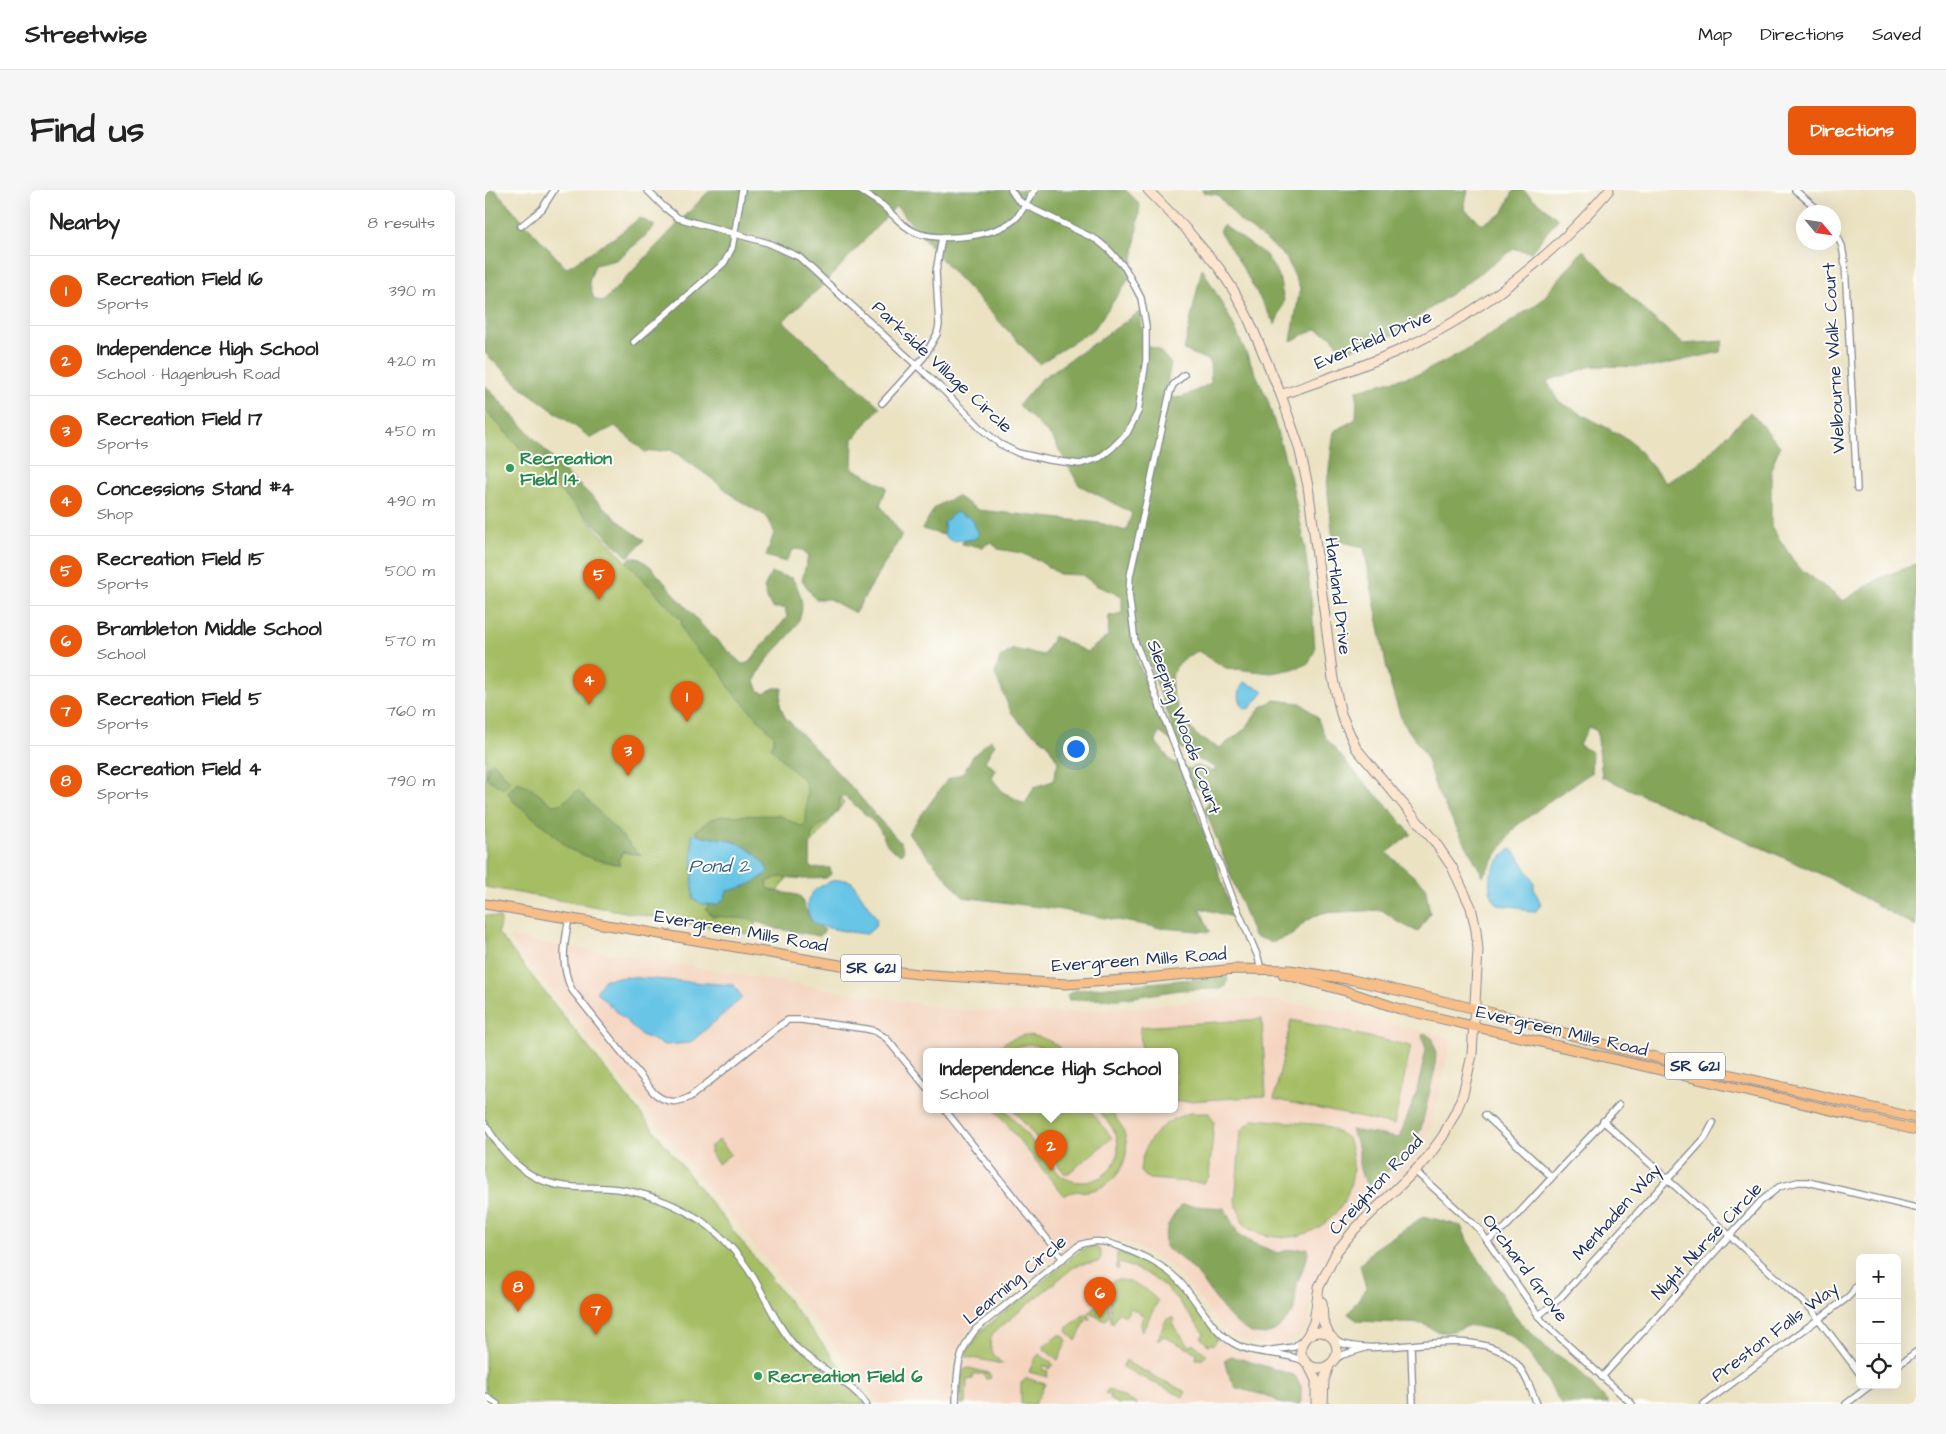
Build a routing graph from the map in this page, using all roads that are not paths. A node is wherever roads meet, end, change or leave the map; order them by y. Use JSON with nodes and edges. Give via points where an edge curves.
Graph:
{"nodes":[{"id":1,"x":554,"y":190,"type":"edge"},
{"id":2,"x":647,"y":190,"type":"edge"},
{"id":3,"x":742,"y":190,"type":"edge"},
{"id":4,"x":859,"y":190,"type":"edge"},
{"id":5,"x":1011,"y":190,"type":"edge"},
{"id":6,"x":1035,"y":190,"type":"edge"},
{"id":7,"x":1149,"y":190,"type":"edge"},
{"id":8,"x":1609,"y":190,"type":"edge"},
{"id":9,"x":1795,"y":190,"type":"edge"},
{"id":10,"x":1025,"y":205,"type":"junction"},
{"id":11,"x":1813,"y":205,"type":"edge"},
{"id":12,"x":521,"y":226,"type":"dead end"},
{"id":13,"x":734,"y":234,"type":"junction"},
{"id":14,"x":942,"y":237,"type":"junction"},
{"id":15,"x":1841,"y":244,"type":"edge"},
{"id":16,"x":634,"y":342,"type":"dead end"},
{"id":17,"x":917,"y":365,"type":"junction"},
{"id":18,"x":1184,"y":375,"type":"dead end"},
{"id":19,"x":1281,"y":395,"type":"junction"},
{"id":20,"x":882,"y":403,"type":"dead end"},
{"id":21,"x":1857,"y":489,"type":"dead end"},
{"id":22,"x":485,"y":904,"type":"edge"},
{"id":23,"x":569,"y":918,"type":"junction"},
{"id":24,"x":1261,"y":970,"type":"junction"},
{"id":25,"x":1320,"y":984,"type":"junction"},
{"id":26,"x":1475,"y":1009,"type":"junction"},
{"id":27,"x":1473,"y":1026,"type":"junction"},
{"id":28,"x":923,"y":1083,"type":"edge"},
{"id":29,"x":1619,"y":1105,"type":"dead end"},
{"id":30,"x":947,"y":1113,"type":"edge"},
{"id":31,"x":1485,"y":1115,"type":"dead end"},
{"id":32,"x":1916,"y":1118,"type":"edge"},
{"id":33,"x":1603,"y":1121,"type":"junction"},
{"id":34,"x":1713,"y":1123,"type":"dead end"},
{"id":35,"x":485,"y":1124,"type":"edge"},
{"id":36,"x":1916,"y":1130,"type":"edge"},
{"id":37,"x":1416,"y":1172,"type":"junction"},
{"id":38,"x":1552,"y":1177,"type":"junction"},
{"id":39,"x":1668,"y":1179,"type":"junction"},
{"id":40,"x":1916,"y":1208,"type":"edge"},
{"id":41,"x":1730,"y":1236,"type":"junction"},
{"id":42,"x":1488,"y":1240,"type":"junction"},
{"id":43,"x":1063,"y":1259,"type":"junction"},
{"id":44,"x":1323,"y":1280,"type":"junction"},
{"id":45,"x":1856,"y":1286,"type":"edge"},
{"id":46,"x":1538,"y":1316,"type":"junction"},
{"id":47,"x":1819,"y":1318,"type":"junction"},
{"id":48,"x":1306,"y":1338,"type":"junction"},
{"id":49,"x":1331,"y":1338,"type":"junction"},
{"id":50,"x":1411,"y":1346,"type":"junction"},
{"id":51,"x":1365,"y":1348,"type":"junction"},
{"id":52,"x":1258,"y":1352,"type":"junction"},
{"id":53,"x":1916,"y":1352,"type":"edge"},
{"id":54,"x":1306,"y":1363,"type":"junction"},
{"id":55,"x":1331,"y":1363,"type":"junction"},
{"id":56,"x":1901,"y":1363,"type":"edge"},
{"id":57,"x":1856,"y":1369,"type":"edge"},
{"id":58,"x":1603,"y":1377,"type":"junction"},
{"id":59,"x":1865,"y":1389,"type":"edge"},
{"id":60,"x":485,"y":1396,"type":"edge"},
{"id":61,"x":497,"y":1404,"type":"edge"},
{"id":62,"x":866,"y":1404,"type":"edge"},
{"id":63,"x":956,"y":1404,"type":"edge"},
{"id":64,"x":1316,"y":1404,"type":"edge"},
{"id":65,"x":1323,"y":1404,"type":"edge"},
{"id":66,"x":1413,"y":1404,"type":"edge"},
{"id":67,"x":1537,"y":1404,"type":"edge"},
{"id":68,"x":1632,"y":1404,"type":"edge"},
{"id":69,"x":1704,"y":1404,"type":"edge"},
{"id":70,"x":1846,"y":1404,"type":"edge"}],
"edges":[{"from":1,"to":12,"type":"street","via":[[542,208]]},
{"from":2,"to":13,"type":"street","name":"Parkside Village Circle","via":[[678,218]]},
{"from":3,"to":13,"type":"street"},
{"from":4,"to":14,"type":"street","via":[[883,206],[903,226],[915,232]]},
{"from":5,"to":10,"type":"street"},
{"from":6,"to":10,"type":"street"},
{"from":7,"to":19,"type":"street","name":"Hartland Drive","via":[[1209,255],[1234,291]]},
{"from":8,"to":19,"type":"street","name":"Everfield Drive","via":[[1544,257],[1476,308],[1403,349]]},
{"from":9,"to":11,"type":"street"},
{"from":10,"to":14,"type":"street","via":[[1018,216],[1003,227],[960,237]]},
{"from":10,"to":17,"type":"street","name":"Parkside Village Circle","via":[[1097,240],[1117,258],[1135,284],[1146,326],[1146,360],[1141,403],[1127,433],[1099,458],[1080,464],[1054,462],[1018,452],[983,431]]},
{"from":13,"to":16,"type":"street","via":[[724,263]]},
{"from":13,"to":17,"type":"street","name":"Parkside Village Circle","via":[[768,243],[799,257]]},
{"from":14,"to":17,"type":"street","via":[[936,272],[938,329]]},
{"from":15,"to":21,"type":"street","name":"Welbourne Walk Court","via":[[1845,264]]},
{"from":17,"to":20,"type":"street"},
{"from":18,"to":24,"type":"street","name":"Sleeping Woods Court","via":[[1170,392],[1136,544],[1129,594],[1133,628],[1139,654]]},
{"from":19,"to":26,"type":"street","name":"Hartland Drive","via":[[1308,486],[1333,679],[1341,714],[1356,748],[1435,842],[1463,887],[1471,907],[1477,944]]},
{"from":22,"to":23,"type":"main road","name":"Evergreen Mills Road","number":"SR 621"},
{"from":23,"to":24,"type":"main road","name":"Evergreen Mills Road","number":"SR 621","via":[[840,965],[1017,982],[1066,984],[1137,980],[1207,971]]},
{"from":23,"to":28,"type":"street","via":[[564,964],[572,990],[661,1099],[676,1102],[691,1097],[782,1024],[794,1019],[867,1029],[881,1034]]},
{"from":24,"to":25,"type":"main road","name":"Evergreen Mills Road","number":"SR 621"},
{"from":24,"to":26,"type":"main road","name":"Evergreen Mills Road","number":"SR 621","via":[[1290,970],[1353,980]]},
{"from":25,"to":26,"type":"main road","via":[[1358,986],[1463,1012]]},
{"from":25,"to":27,"type":"main road","name":"Evergreen Mills Road","number":"SR 621","via":[[1400,1009]]},
{"from":26,"to":27,"type":"street","name":"Hartland Drive"},
{"from":26,"to":32,"type":"main road","name":"Evergreen Mills Road","number":"SR 621","via":[[1621,1049]]},
{"from":27,"to":36,"type":"main road","name":"Evergreen Mills Road","number":"SR 621"},
{"from":27,"to":37,"type":"street","name":"Creighton Road","via":[[1463,1094],[1443,1136]]},
{"from":29,"to":33,"type":"street"},
{"from":30,"to":43,"type":"street"},
{"from":31,"to":38,"type":"street"},
{"from":33,"to":38,"type":"street"},
{"from":33,"to":39,"type":"street"},
{"from":34,"to":39,"type":"street","name":"Menhaden Way","via":[[1705,1138]]},
{"from":35,"to":62,"type":"street","via":[[507,1157],[538,1178],[571,1187],[638,1193],[681,1209],[707,1225],[744,1264],[795,1346],[858,1394]]},
{"from":37,"to":42,"type":"street","name":"Orchard Grove","via":[[1470,1219]]},
{"from":37,"to":44,"type":"street","name":"Creighton Road","via":[[1345,1240]]},
{"from":38,"to":42,"type":"street","via":[[1505,1228]]},
{"from":39,"to":41,"type":"street"},
{"from":39,"to":46,"type":"street","name":"Menhaden Way","via":[[1560,1298]]},
{"from":40,"to":41,"type":"street","name":"Night Nurse Circle","via":[[1817,1182],[1798,1182],[1779,1187],[1769,1194]]},
{"from":41,"to":47,"type":"street"},
{"from":41,"to":58,"type":"street","name":"Night Nurse Circle"},
{"from":42,"to":46,"type":"street","name":"Orchard Grove"},
{"from":43,"to":52,"type":"street","name":"Learning Circle","via":[[1085,1243],[1102,1241],[1154,1261],[1179,1280],[1226,1338]]},
{"from":43,"to":63,"type":"street","name":"Learning Circle","via":[[969,1337],[958,1362]]},
{"from":44,"to":48,"type":"street","name":"Creighton Road","via":[[1314,1322]]},
{"from":44,"to":49,"type":"street","name":"Creighton Road","via":[[1321,1310]]},
{"from":45,"to":47,"type":"street","name":"Preston Falls Way","via":[[1847,1298]]},
{"from":46,"to":58,"type":"street","name":"Orchard Grove"},
{"from":47,"to":57,"type":"street"},
{"from":47,"to":69,"type":"street","name":"Preston Falls Way"},
{"from":48,"to":49,"type":"street","via":[[1319,1332]]},
{"from":48,"to":52,"type":"street","name":"Learning Circle","via":[[1294,1347]]},
{"from":48,"to":54,"type":"street","name":"Creighton Road","via":[[1301,1351]]},
{"from":49,"to":51,"type":"street"},
{"from":49,"to":55,"type":"street","name":"Creighton Road","via":[[1337,1350]]},
{"from":50,"to":51,"type":"street"},
{"from":50,"to":66,"type":"street"},
{"from":50,"to":67,"type":"street","via":[[1471,1342],[1501,1351],[1522,1370]]},
{"from":51,"to":55,"type":"street","via":[[1342,1355]]},
{"from":52,"to":54,"type":"street","name":"Learning Circle","via":[[1290,1356]]},
{"from":53,"to":56,"type":"street"},
{"from":54,"to":55,"type":"street","via":[[1319,1369]]},
{"from":54,"to":64,"type":"street","name":"Creighton Road","via":[[1315,1380]]},
{"from":55,"to":65,"type":"street","name":"Creighton Road","via":[[1324,1380]]},
{"from":58,"to":68,"type":"street","name":"Orchard Grove"},
{"from":59,"to":70,"type":"street"},
{"from":60,"to":61,"type":"street"}]}
